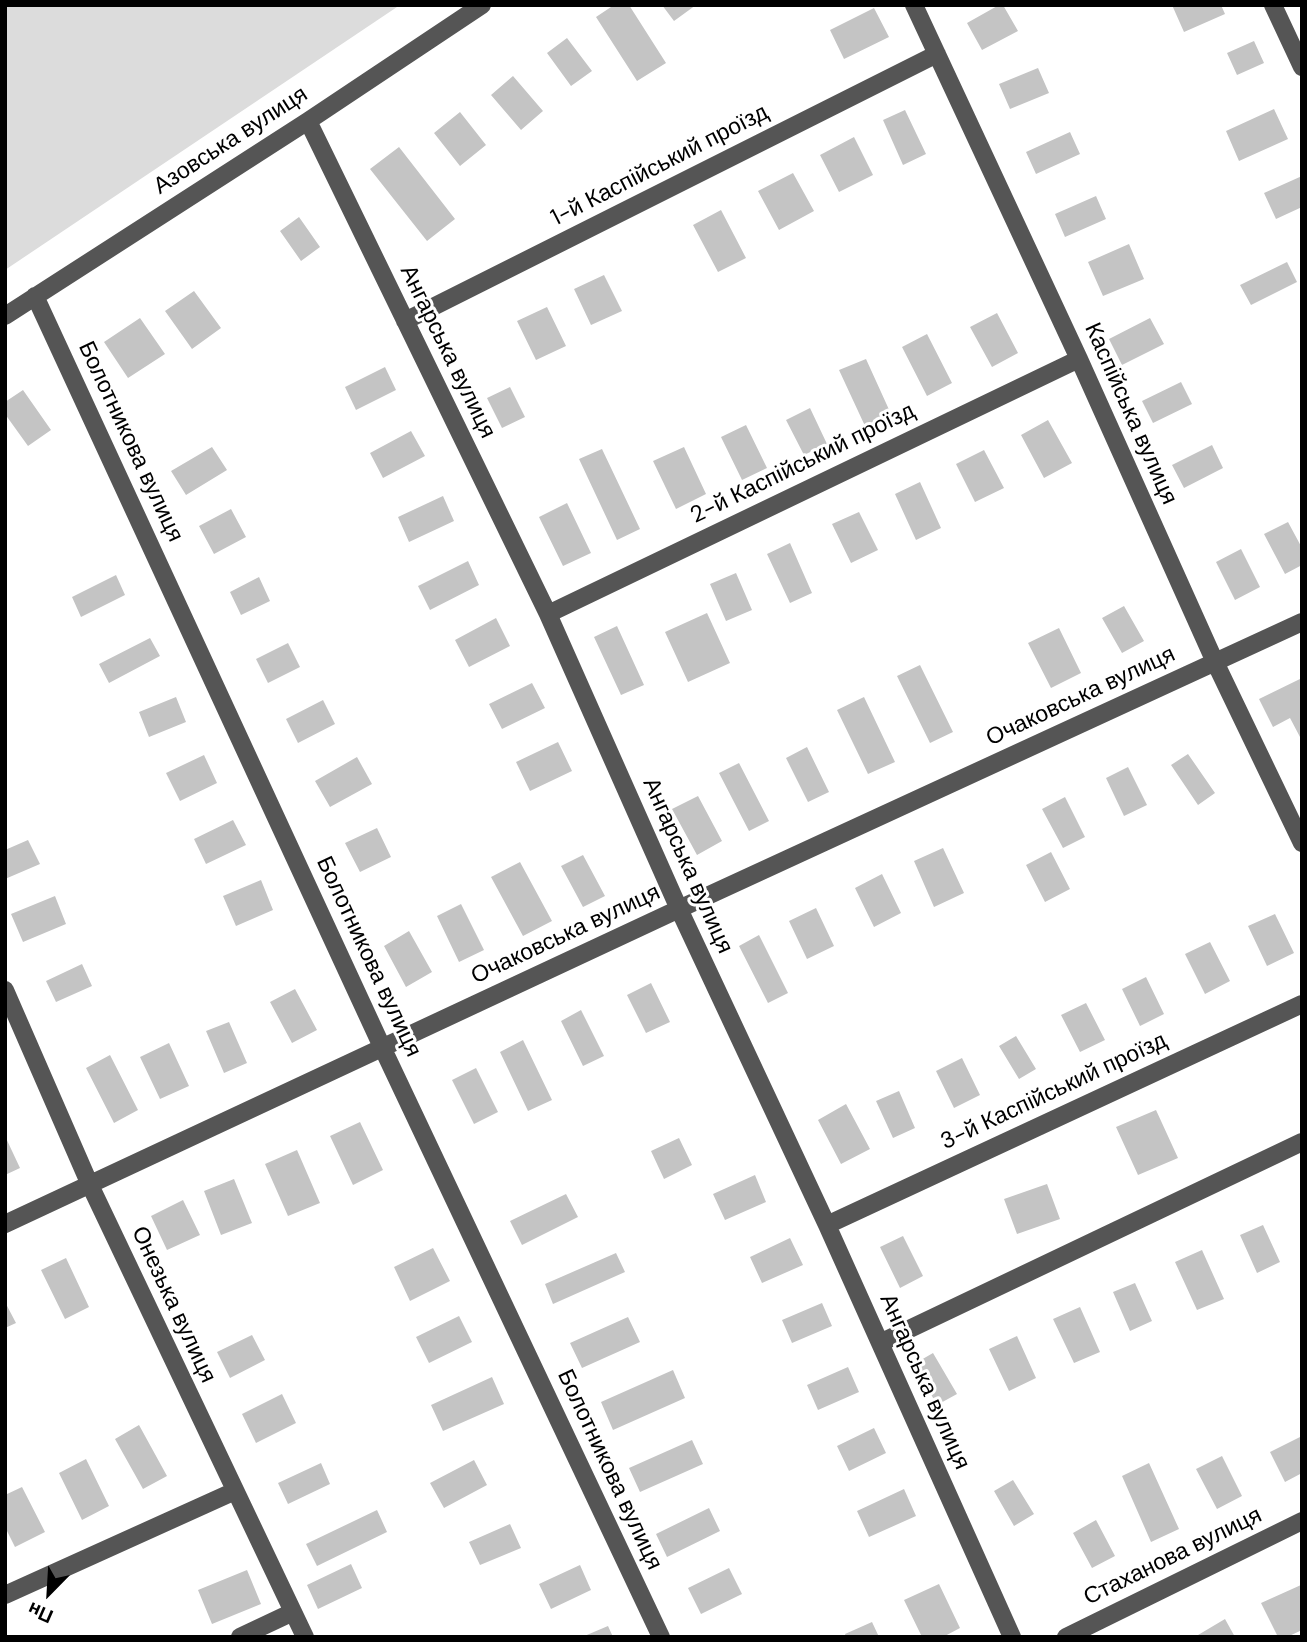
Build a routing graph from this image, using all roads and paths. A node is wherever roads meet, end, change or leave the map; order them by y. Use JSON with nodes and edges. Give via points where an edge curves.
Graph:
{"nodes":[{"id":1,"x":482,"y":5,"type":"edge"},
{"id":2,"x":914,"y":5,"type":"edge"},
{"id":3,"x":1273,"y":5,"type":"edge"},
{"id":4,"x":937,"y":54,"type":"junction"},
{"id":5,"x":1302,"y":67,"type":"edge"},
{"id":6,"x":308,"y":121,"type":"junction"},
{"id":7,"x":35,"y":296,"type":"junction"},
{"id":8,"x":5,"y":316,"type":"edge"},
{"id":9,"x":405,"y":321,"type":"junction"},
{"id":10,"x":1079,"y":359,"type":"junction"},
{"id":11,"x":548,"y":614,"type":"junction"},
{"id":12,"x":1302,"y":622,"type":"edge"},
{"id":13,"x":1215,"y":662,"type":"junction"},
{"id":14,"x":1302,"y":843,"type":"edge"},
{"id":15,"x":679,"y":909,"type":"junction"},
{"id":16,"x":5,"y":990,"type":"edge"},
{"id":17,"x":1302,"y":1004,"type":"edge"},
{"id":18,"x":383,"y":1049,"type":"junction"},
{"id":19,"x":1302,"y":1142,"type":"edge"},
{"id":20,"x":89,"y":1185,"type":"junction"},
{"id":21,"x":5,"y":1224,"type":"edge"},
{"id":22,"x":827,"y":1225,"type":"junction"},
{"id":23,"x":880,"y":1343,"type":"junction"},
{"id":24,"x":235,"y":1491,"type":"junction"},
{"id":25,"x":1302,"y":1521,"type":"edge"},
{"id":26,"x":5,"y":1595,"type":"edge"},
{"id":27,"x":293,"y":1612,"type":"junction"},
{"id":28,"x":240,"y":1637,"type":"edge"},
{"id":29,"x":305,"y":1637,"type":"edge"},
{"id":30,"x":661,"y":1637,"type":"edge"},
{"id":31,"x":1012,"y":1637,"type":"edge"},
{"id":32,"x":1066,"y":1637,"type":"edge"}],
"edges":[{"from":1,"to":6,"type":"street","name":"Азовська вулиця"},
{"from":2,"to":4,"type":"street","name":"Каспійська вулиця"},
{"from":3,"to":5,"type":"street"},
{"from":4,"to":9,"type":"street","name":"1-й Каспійський проїзд"},
{"from":4,"to":10,"type":"street","name":"Каспійська вулиця"},
{"from":6,"to":7,"type":"street","name":"Азовська вулиця"},
{"from":6,"to":9,"type":"street","name":"Ангарська вулиця"},
{"from":7,"to":8,"type":"street","name":"Азовська вулиця"},
{"from":7,"to":18,"type":"street","name":"Болотникова вулиця"},
{"from":9,"to":11,"type":"street","name":"Ангарська вулиця"},
{"from":10,"to":11,"type":"street","name":"2-й Каспійський проїзд"},
{"from":10,"to":13,"type":"street","name":"Каспійська вулиця"},
{"from":11,"to":15,"type":"street","name":"Ангарська вулиця"},
{"from":12,"to":13,"type":"street","name":"Очаковська вулиця"},
{"from":13,"to":14,"type":"street","name":"Каспійська вулиця"},
{"from":13,"to":15,"type":"street","name":"Очаковська вулиця"},
{"from":15,"to":18,"type":"street","name":"Очаковська вулиця"},
{"from":15,"to":22,"type":"street","name":"Ангарська вулиця"},
{"from":16,"to":20,"type":"street","name":"Онезька вулиця"},
{"from":17,"to":22,"type":"street","name":"3-й Каспійський проїзд"},
{"from":18,"to":20,"type":"street","name":"Очаковська вулиця"},
{"from":18,"to":30,"type":"street","name":"Болотникова вулиця"},
{"from":19,"to":23,"type":"street"},
{"from":20,"to":21,"type":"street","name":"Очаковська вулиця"},
{"from":20,"to":24,"type":"street","name":"Онезька вулиця"},
{"from":22,"to":23,"type":"street","name":"Ангарська вулиця"},
{"from":23,"to":31,"type":"street","name":"Ангарська вулиця"},
{"from":24,"to":26,"type":"street"},
{"from":24,"to":27,"type":"street","name":"Онезька вулиця"},
{"from":25,"to":32,"type":"street","name":"Стаханова вулиця"},
{"from":27,"to":28,"type":"street"},
{"from":27,"to":29,"type":"street","name":"Онезька вулиця"}]}
